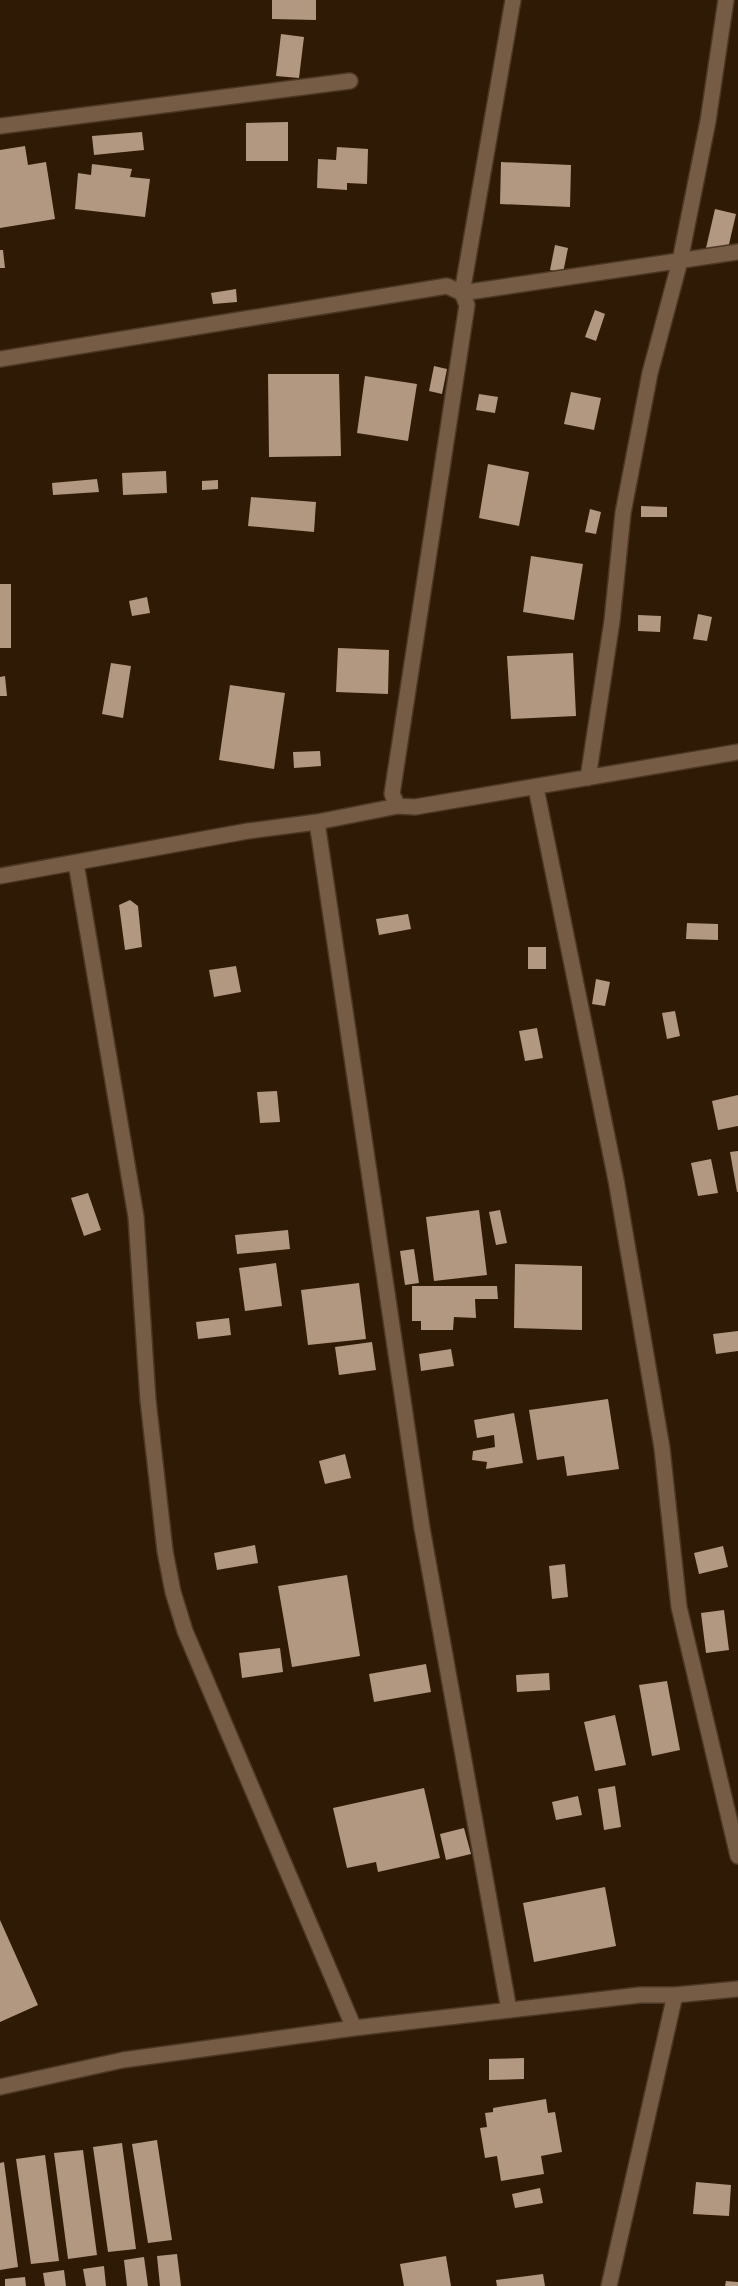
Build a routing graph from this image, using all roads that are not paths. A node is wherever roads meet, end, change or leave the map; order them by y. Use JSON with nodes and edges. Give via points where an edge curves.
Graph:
{"nodes":[{"id":1,"x":513,"y":0,"type":"edge"},
{"id":2,"x":726,"y":0,"type":"edge"},
{"id":3,"x":350,"y":81,"type":"dead end"},
{"id":4,"x":0,"y":126,"type":"edge"},
{"id":5,"x":738,"y":252,"type":"edge"},
{"id":6,"x":680,"y":261,"type":"junction"},
{"id":7,"x":462,"y":293,"type":"junction"},
{"id":8,"x":0,"y":360,"type":"edge"},
{"id":9,"x":738,"y":752,"type":"edge"},
{"id":10,"x":588,"y":778,"type":"junction"},
{"id":11,"x":536,"y":788,"type":"junction"},
{"id":12,"x":398,"y":806,"type":"junction"},
{"id":13,"x":317,"y":822,"type":"junction"},
{"id":14,"x":76,"y":863,"type":"junction"},
{"id":15,"x":0,"y":876,"type":"edge"},
{"id":16,"x":738,"y":1857,"type":"edge"},
{"id":17,"x":738,"y":1989,"type":"edge"},
{"id":18,"x":675,"y":1995,"type":"junction"},
{"id":19,"x":509,"y":2010,"type":"junction"},
{"id":20,"x":354,"y":2028,"type":"junction"},
{"id":21,"x":0,"y":2087,"type":"edge"},
{"id":22,"x":609,"y":2286,"type":"edge"}],
"edges":[{"from":1,"to":7,"type":"street"},
{"from":2,"to":6,"type":"street","via":[[708,121]]},
{"from":3,"to":4,"type":"street"},
{"from":5,"to":6,"type":"street"},
{"from":6,"to":7,"type":"street"},
{"from":6,"to":10,"type":"street","via":[[650,373],[623,513],[612,621]]},
{"from":7,"to":8,"type":"street","via":[[447,286]]},
{"from":7,"to":12,"type":"street","via":[[467,305],[392,794]]},
{"from":9,"to":10,"type":"street"},
{"from":10,"to":11,"type":"street"},
{"from":11,"to":12,"type":"street","via":[[415,807]]},
{"from":11,"to":16,"type":"street","via":[[616,1180],[662,1448],[679,1607]]},
{"from":12,"to":13,"type":"street"},
{"from":13,"to":14,"type":"street"},
{"from":13,"to":19,"type":"street","via":[[422,1528]]},
{"from":14,"to":15,"type":"street"},
{"from":14,"to":20,"type":"street","via":[[136,1217],[148,1400],[173,1592],[185,1631]]},
{"from":17,"to":18,"type":"street"},
{"from":18,"to":19,"type":"street","via":[[640,1995]]},
{"from":18,"to":22,"type":"street"},
{"from":19,"to":20,"type":"street"},
{"from":20,"to":21,"type":"street","via":[[123,2060]]}]}
